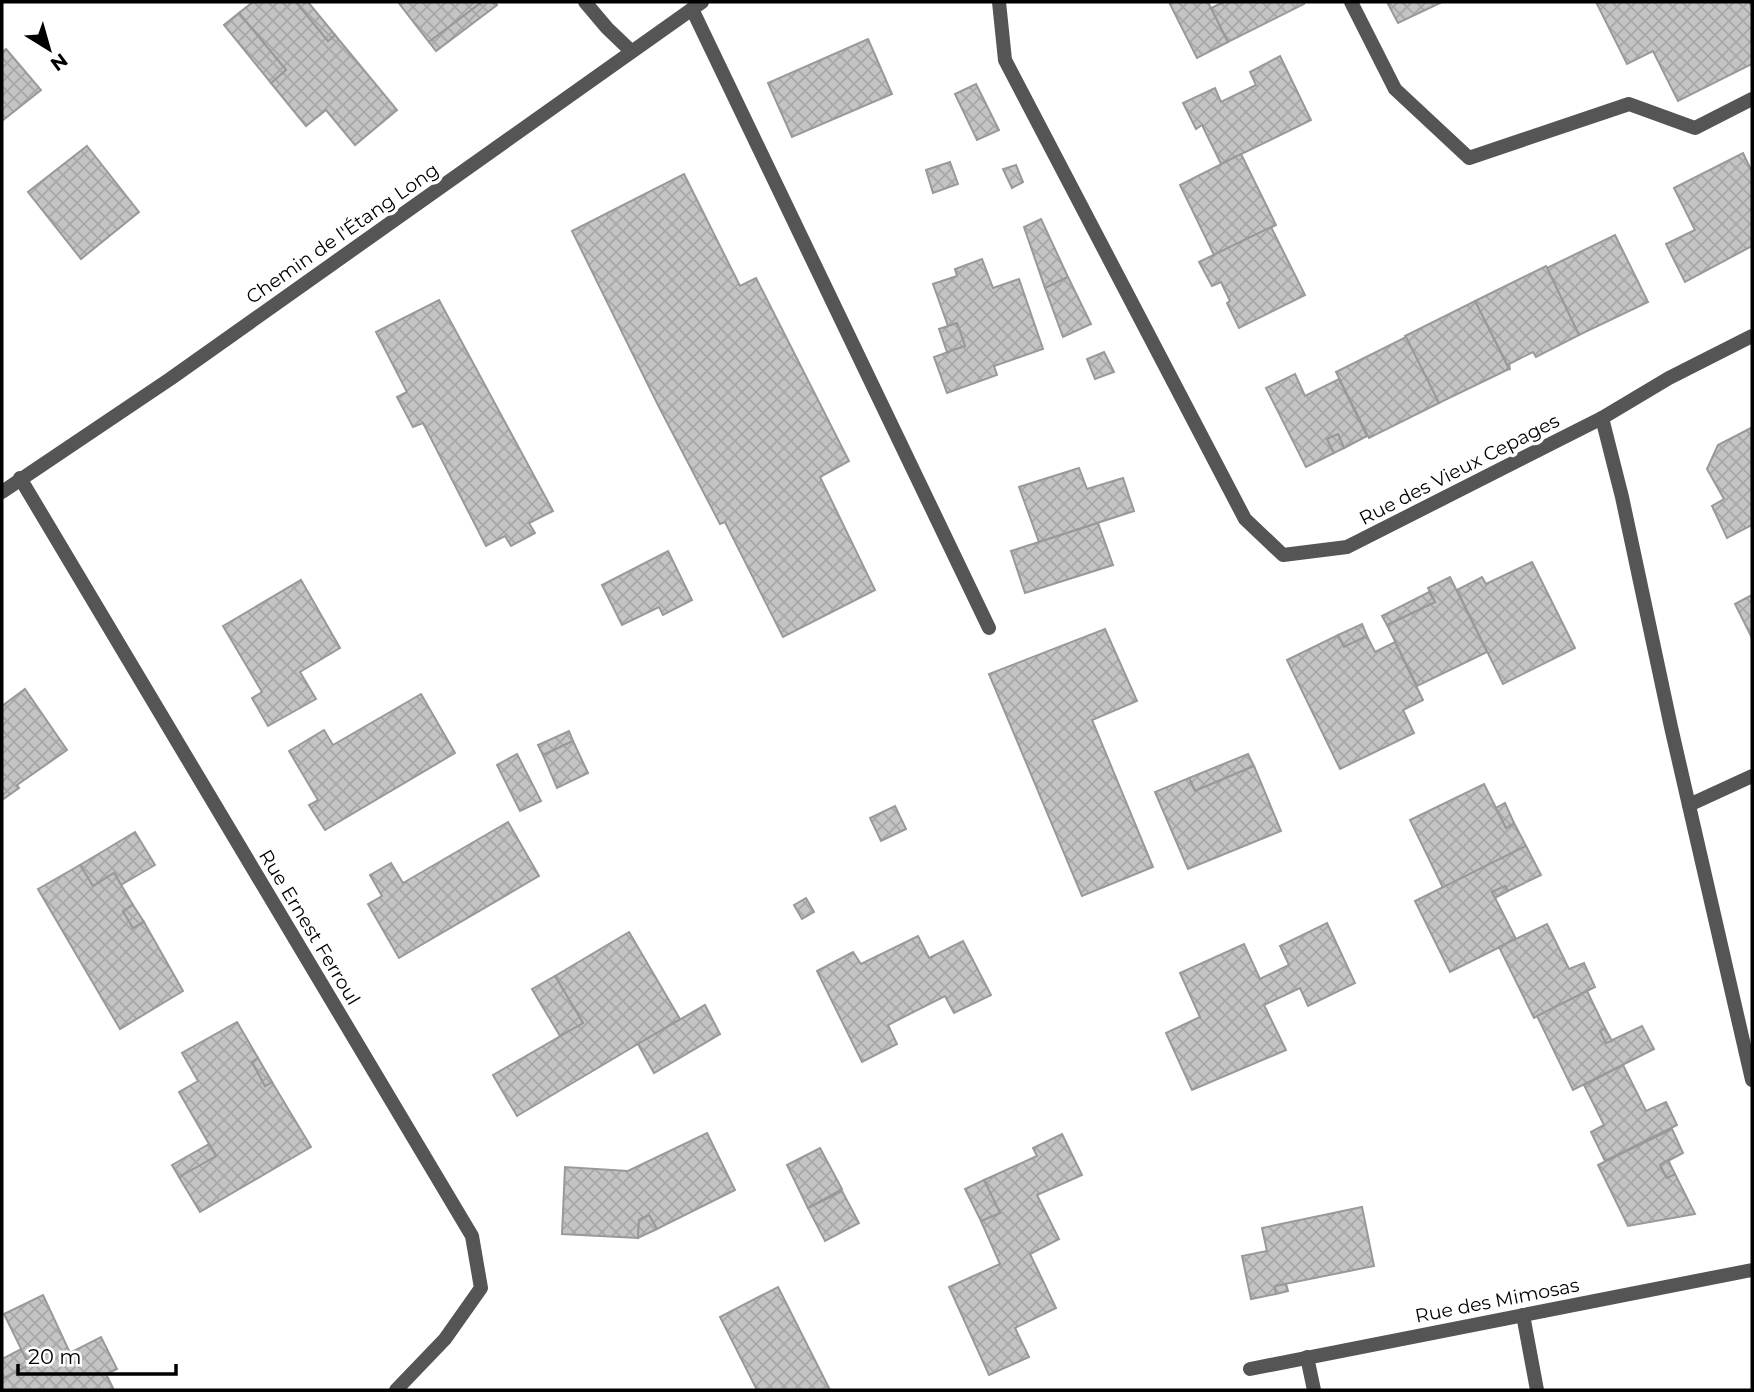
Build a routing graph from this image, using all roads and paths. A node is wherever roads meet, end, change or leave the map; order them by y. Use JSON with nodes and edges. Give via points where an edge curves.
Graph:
{"nodes":[{"id":1,"x":585,"y":2,"type":"edge"},
{"id":2,"x":999,"y":2,"type":"edge"},
{"id":3,"x":1351,"y":2,"type":"edge"},
{"id":4,"x":697,"y":5,"type":"edge"},
{"id":5,"x":631,"y":51,"type":"junction"},
{"id":6,"x":1752,"y":99,"type":"edge"},
{"id":7,"x":1752,"y":336,"type":"edge"},
{"id":8,"x":1601,"y":418,"type":"junction"},
{"id":9,"x":20,"y":478,"type":"junction"},
{"id":10,"x":2,"y":492,"type":"edge"},
{"id":11,"x":989,"y":628,"type":"dead end"},
{"id":12,"x":1752,"y":776,"type":"edge"},
{"id":13,"x":1689,"y":805,"type":"junction"},
{"id":14,"x":1752,"y":1080,"type":"edge"},
{"id":15,"x":1752,"y":1270,"type":"edge"},
{"id":16,"x":1523,"y":1315,"type":"junction"},
{"id":17,"x":1307,"y":1357,"type":"junction"},
{"id":18,"x":1250,"y":1369,"type":"dead end"},
{"id":19,"x":396,"y":1390,"type":"edge"},
{"id":20,"x":1314,"y":1390,"type":"edge"},
{"id":21,"x":1537,"y":1390,"type":"edge"}],
"edges":[{"from":1,"to":5,"type":"street"},
{"from":2,"to":8,"type":"street","name":"Rue des Vieux Cepages","via":[[1005,60],[1011,73],[1245,519],[1283,555],[1347,547]]},
{"from":3,"to":6,"type":"street","via":[[1395,89],[1469,158],[1629,104],[1695,128]]},
{"from":4,"to":5,"type":"street","name":"Chemin de l'Étang Long"},
{"from":4,"to":11,"type":"street"},
{"from":5,"to":9,"type":"street","name":"Chemin de l'Étang Long","via":[[170,379]]},
{"from":7,"to":8,"type":"street"},
{"from":8,"to":13,"type":"street"},
{"from":9,"to":10,"type":"street","name":"Chemin de l'Étang Long"},
{"from":9,"to":19,"type":"street","name":"Rue Ernest Ferroul","via":[[472,1236],[481,1288],[445,1339]]},
{"from":12,"to":13,"type":"street"},
{"from":13,"to":14,"type":"street"},
{"from":15,"to":16,"type":"street","name":"Rue des Mimosas"},
{"from":16,"to":17,"type":"street","name":"Rue des Mimosas"},
{"from":16,"to":21,"type":"street"},
{"from":17,"to":18,"type":"street","name":"Rue des Mimosas"},
{"from":17,"to":20,"type":"street"}]}
